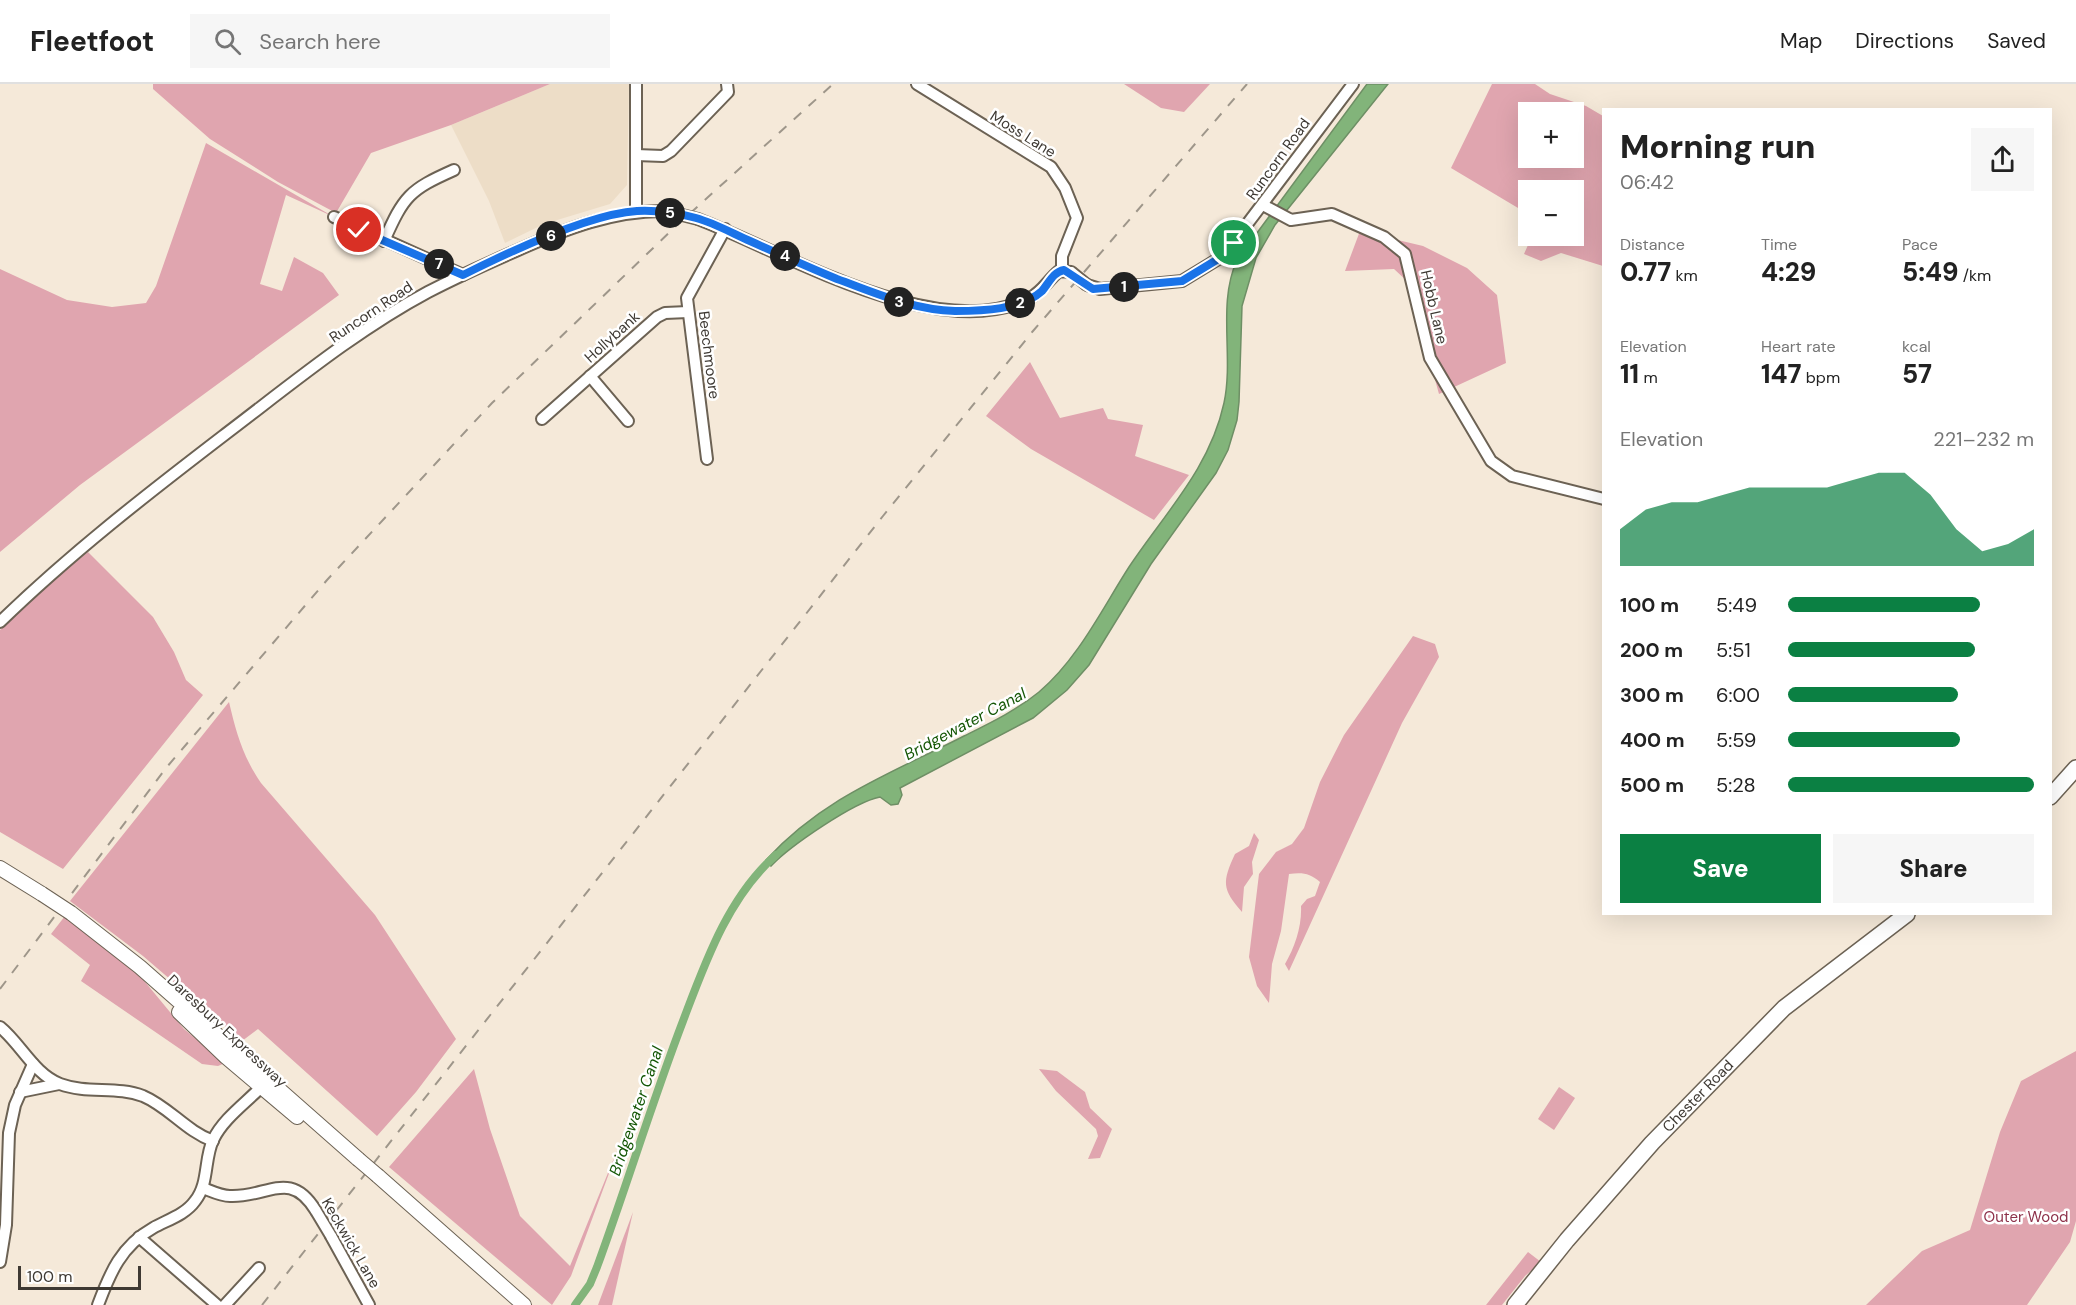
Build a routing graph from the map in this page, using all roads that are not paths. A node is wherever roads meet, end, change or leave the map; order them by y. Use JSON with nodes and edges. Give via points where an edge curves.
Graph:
{"nodes":[{"id":1,"x":636,"y":84,"type":"edge"},
{"id":2,"x":727,"y":84,"type":"edge"},
{"id":3,"x":917,"y":84,"type":"edge"},
{"id":4,"x":1353,"y":84,"type":"edge"},
{"id":5,"x":636,"y":155,"type":"junction"},
{"id":6,"x":454,"y":170,"type":"dead end"},
{"id":7,"x":1265,"y":206,"type":"junction"},
{"id":8,"x":636,"y":211,"type":"junction"},
{"id":9,"x":334,"y":217,"type":"dead end"},
{"id":10,"x":725,"y":229,"type":"junction"},
{"id":11,"x":384,"y":241,"type":"junction"},
{"id":12,"x":1066,"y":271,"type":"junction"},
{"id":13,"x":463,"y":275,"type":"junction"},
{"id":14,"x":688,"y":312,"type":"junction"},
{"id":15,"x":590,"y":376,"type":"junction"},
{"id":16,"x":542,"y":419,"type":"dead end"},
{"id":17,"x":628,"y":421,"type":"dead end"},
{"id":18,"x":707,"y":459,"type":"dead end"},
{"id":19,"x":1602,"y":498,"type":"edge"},
{"id":20,"x":0,"y":622,"type":"edge"},
{"id":21,"x":2076,"y":768,"type":"edge"},
{"id":22,"x":2053,"y":790,"type":"edge"},
{"id":23,"x":0,"y":868,"type":"edge"},
{"id":24,"x":1906,"y":915,"type":"edge"},
{"id":25,"x":0,"y":1027,"type":"edge"},
{"id":26,"x":33,"y":1064,"type":"junction"},
{"id":27,"x":59,"y":1084,"type":"junction"},
{"id":28,"x":265,"y":1084,"type":"junction"},
{"id":29,"x":20,"y":1092,"type":"junction"},
{"id":30,"x":213,"y":1141,"type":"junction"},
{"id":31,"x":203,"y":1188,"type":"junction"},
{"id":32,"x":139,"y":1237,"type":"junction"},
{"id":33,"x":0,"y":1262,"type":"edge"},
{"id":34,"x":259,"y":1268,"type":"dead end"},
{"id":35,"x":98,"y":1305,"type":"edge"},
{"id":36,"x":217,"y":1305,"type":"edge"},
{"id":37,"x":225,"y":1305,"type":"edge"},
{"id":38,"x":369,"y":1305,"type":"edge"},
{"id":39,"x":524,"y":1305,"type":"edge"},
{"id":40,"x":1515,"y":1305,"type":"edge"}],
"edges":[{"from":1,"to":5,"type":"street"},
{"from":2,"to":5,"type":"street","via":[[728,92],[671,151],[663,156]]},
{"from":3,"to":12,"type":"street","name":"Moss Lane","via":[[1050,167],[1065,188],[1077,218],[1062,256]]},
{"from":4,"to":7,"type":"street","name":"Runcorn Road"},
{"from":5,"to":8,"type":"street"},
{"from":6,"to":11,"type":"street","via":[[409,195]]},
{"from":7,"to":12,"type":"street","name":"Runcorn Road","bridge":true,"via":[[1223,256],[1182,281],[1100,289]]},
{"from":7,"to":19,"type":"street","name":"Hobb Lane","via":[[1284,218],[1298,220],[1332,214],[1384,237],[1405,254],[1430,358],[1491,461],[1512,476]]},
{"from":8,"to":10,"type":"street","name":"Runcorn Road","bridge":true,"via":[[666,212]]},
{"from":8,"to":13,"type":"street","name":"Runcorn Road","via":[[537,241]]},
{"from":9,"to":11,"type":"street"},
{"from":10,"to":12,"type":"street","name":"Runcorn Road","via":[[868,291],[935,309],[979,310],[1016,304],[1041,292]]},
{"from":10,"to":14,"type":"street","name":"Beechmoore","via":[[692,285],[687,298]]},
{"from":11,"to":13,"type":"street"},
{"from":13,"to":20,"type":"street","name":"Runcorn Road","via":[[391,315],[298,379],[84,545]]},
{"from":14,"to":15,"type":"street","name":"Hollybank","via":[[657,317]]},
{"from":14,"to":18,"type":"street","name":"Beechmoore"},
{"from":15,"to":16,"type":"street","name":"Hollybank"},
{"from":15,"to":17,"type":"street","name":"Hollybank"},
{"from":21,"to":22,"type":"highway"},
{"from":23,"to":28,"type":"main road","name":"Daresbury Expressway","bridge":true,"via":[[71,913],[108,942]]},
{"from":24,"to":40,"type":"highway","name":"Chester Road","via":[[1784,1008],[1652,1143]]},
{"from":25,"to":26,"type":"street"},
{"from":26,"to":27,"type":"street"},
{"from":26,"to":29,"type":"street"},
{"from":27,"to":29,"type":"street"},
{"from":27,"to":30,"type":"street","via":[[141,1096]]},
{"from":28,"to":30,"type":"street","via":[[228,1120]]},
{"from":28,"to":39,"type":"main road","name":"Daresbury Expressway","bridge":true,"via":[[378,1176]]},
{"from":29,"to":33,"type":"street","via":[[7,1146],[6,1225]]},
{"from":30,"to":31,"type":"street"},
{"from":31,"to":32,"type":"street","via":[[187,1210]]},
{"from":31,"to":38,"type":"street","name":"Keckwick Lane","bridge":true,"via":[[230,1196],[276,1187],[308,1196]]},
{"from":32,"to":35,"type":"street","via":[[124,1250],[112,1269]]},
{"from":32,"to":36,"type":"street"},
{"from":34,"to":37,"type":"street"}]}
